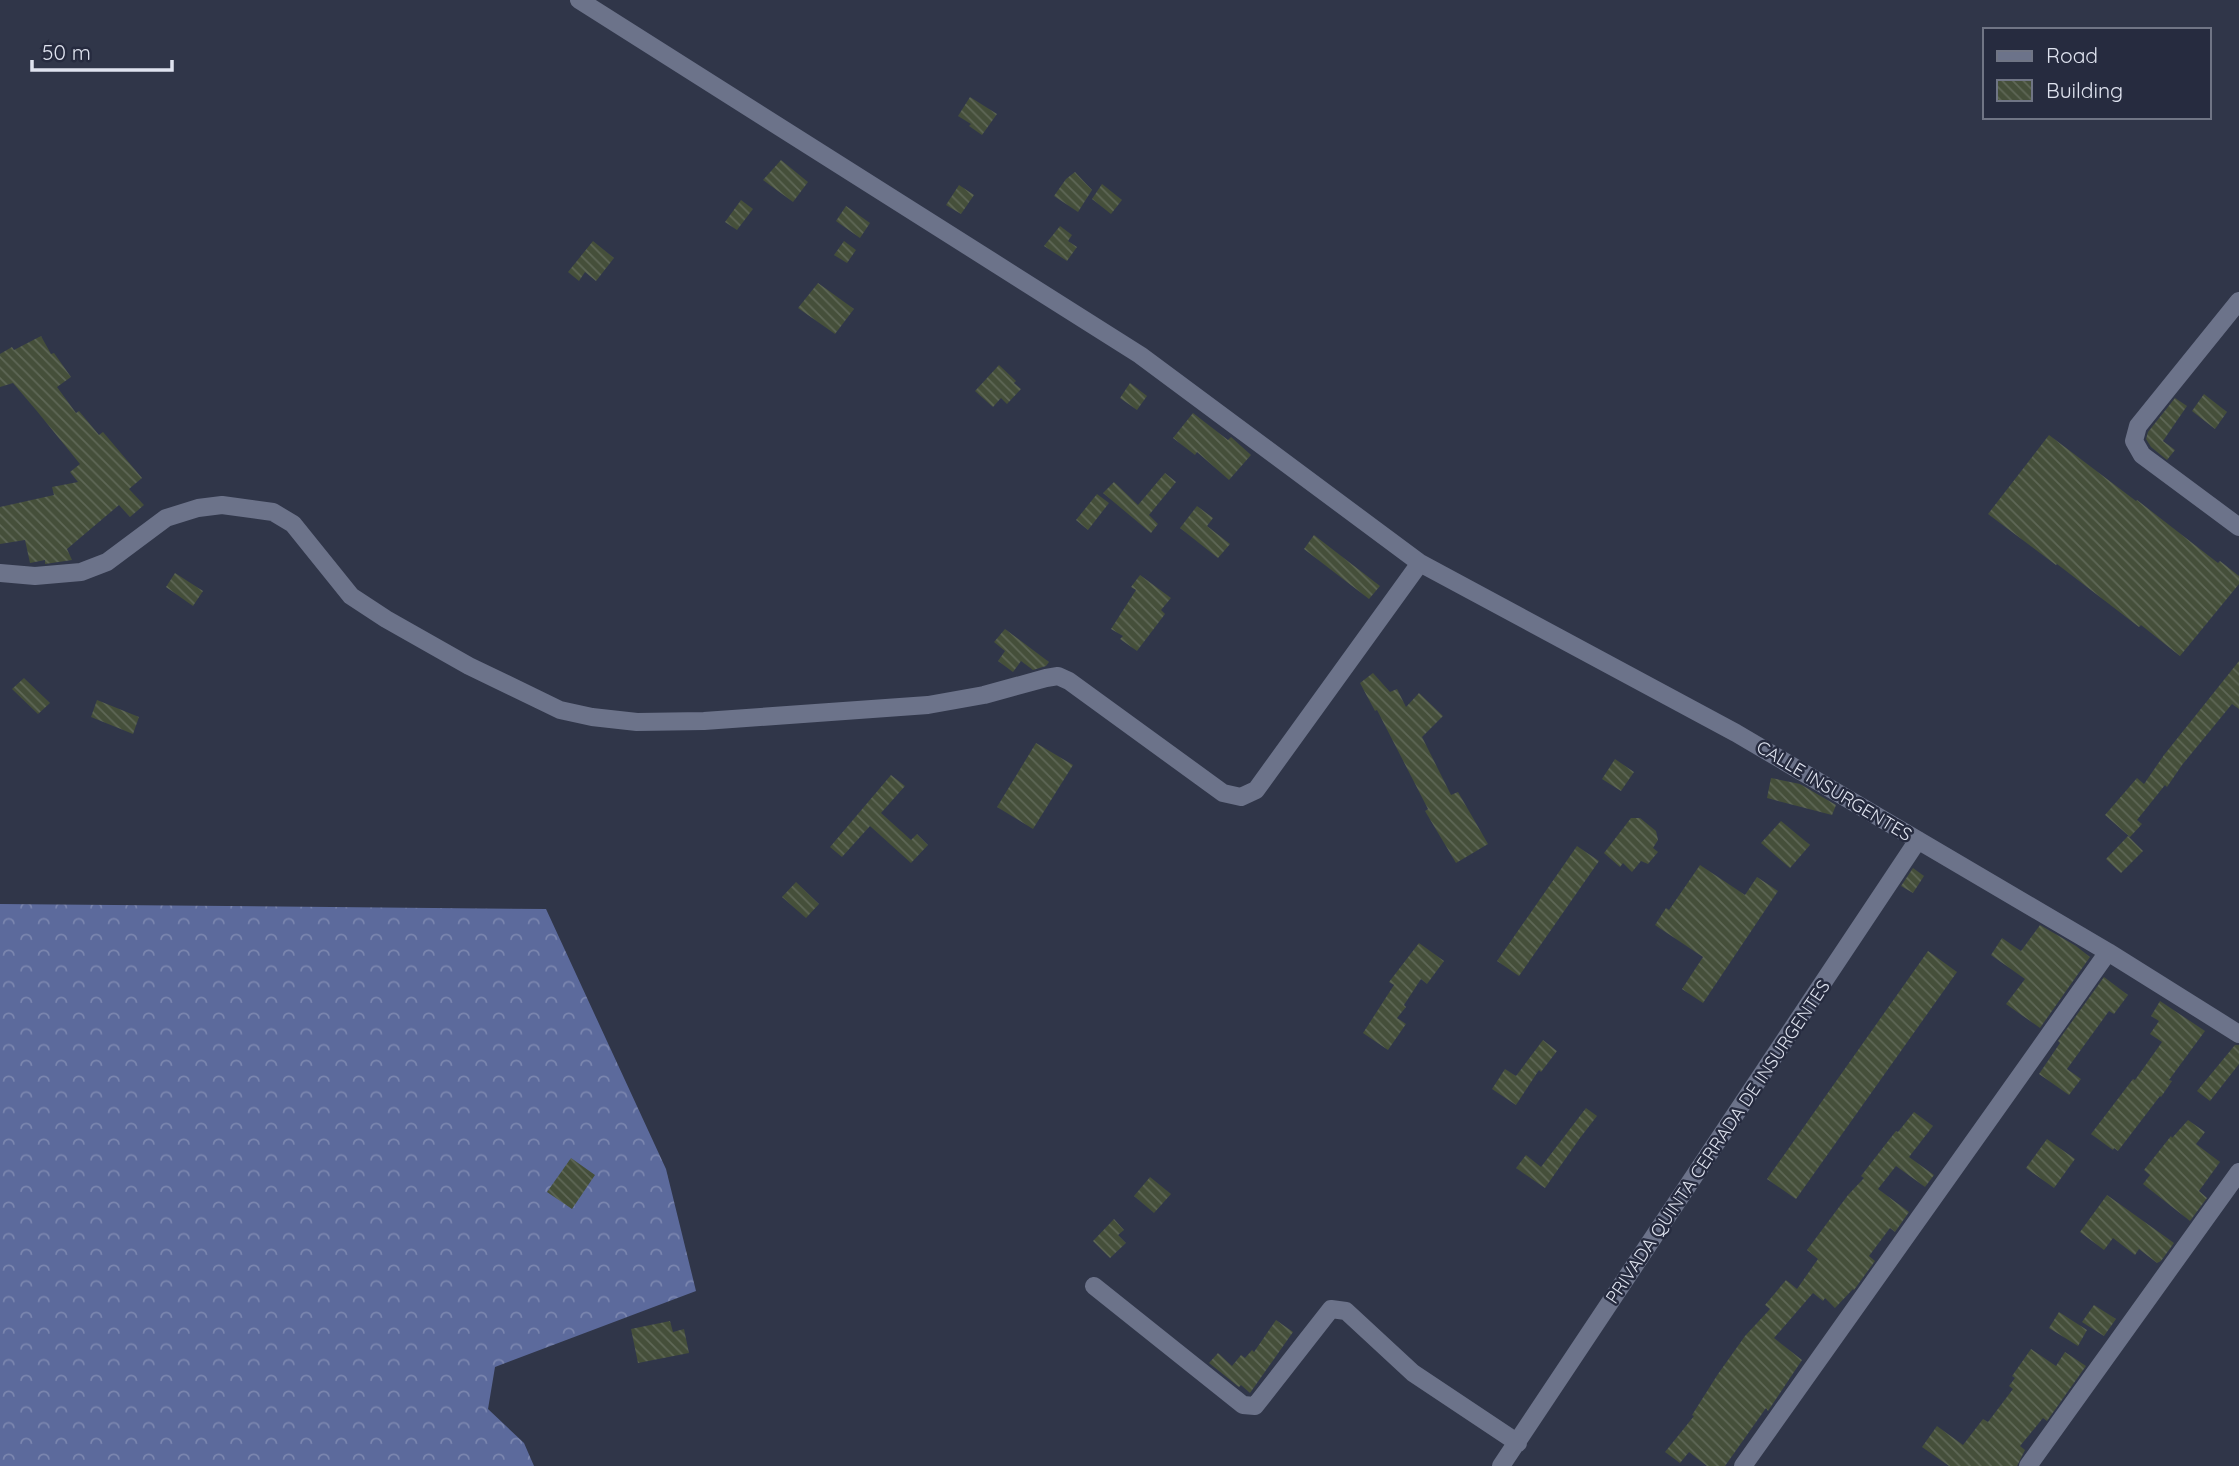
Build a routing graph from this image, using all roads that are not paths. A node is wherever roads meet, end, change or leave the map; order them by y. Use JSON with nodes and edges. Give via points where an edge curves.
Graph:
{"nodes":[{"id":1,"x":579,"y":0,"type":"edge"},
{"id":2,"x":2239,"y":301,"type":"edge"},
{"id":3,"x":2239,"y":527,"type":"edge"},
{"id":4,"x":1420,"y":564,"type":"junction"},
{"id":5,"x":0,"y":573,"type":"edge"},
{"id":6,"x":1918,"y":840,"type":"junction"},
{"id":7,"x":2108,"y":952,"type":"junction"},
{"id":8,"x":2239,"y":1034,"type":"edge"},
{"id":9,"x":2239,"y":1172,"type":"edge"},
{"id":10,"x":1094,"y":1286,"type":"dead end"},
{"id":11,"x":1518,"y":1443,"type":"junction"},
{"id":12,"x":1502,"y":1466,"type":"edge"},
{"id":13,"x":1743,"y":1466,"type":"edge"},
{"id":14,"x":2028,"y":1466,"type":"edge"}],
"edges":[{"from":1,"to":4,"type":"street","name":"CALLE INSURGENTES","via":[[1140,355]]},
{"from":2,"to":3,"type":"street","via":[[2138,426],[2134,441],[2143,454]]},
{"from":4,"to":5,"type":"street","via":[[1256,790],[1241,797],[1223,793],[1058,676],[928,705],[704,721],[637,722],[560,709],[469,666],[374,611],[351,596],[293,524],[273,512],[251,508],[210,506],[166,518],[107,562],[81,572]]},
{"from":4,"to":6,"type":"street","name":"CALLE INSURGENTES","via":[[1737,733]]},
{"from":6,"to":7,"type":"street","name":"CALLE INSURGENTES"},
{"from":6,"to":11,"type":"street","name":"PRIVADA QUINTA CERRADA DE INSURGENTES"},
{"from":7,"to":8,"type":"street","name":"CALLE INSURGENTES"},
{"from":7,"to":13,"type":"street"},
{"from":9,"to":14,"type":"street"},
{"from":10,"to":11,"type":"street","via":[[1243,1405],[1255,1406],[1331,1309],[1346,1311],[1413,1373]]},
{"from":11,"to":12,"type":"street","name":"PRIVADA QUINTA CERRADA DE INSURGENTES"}]}
